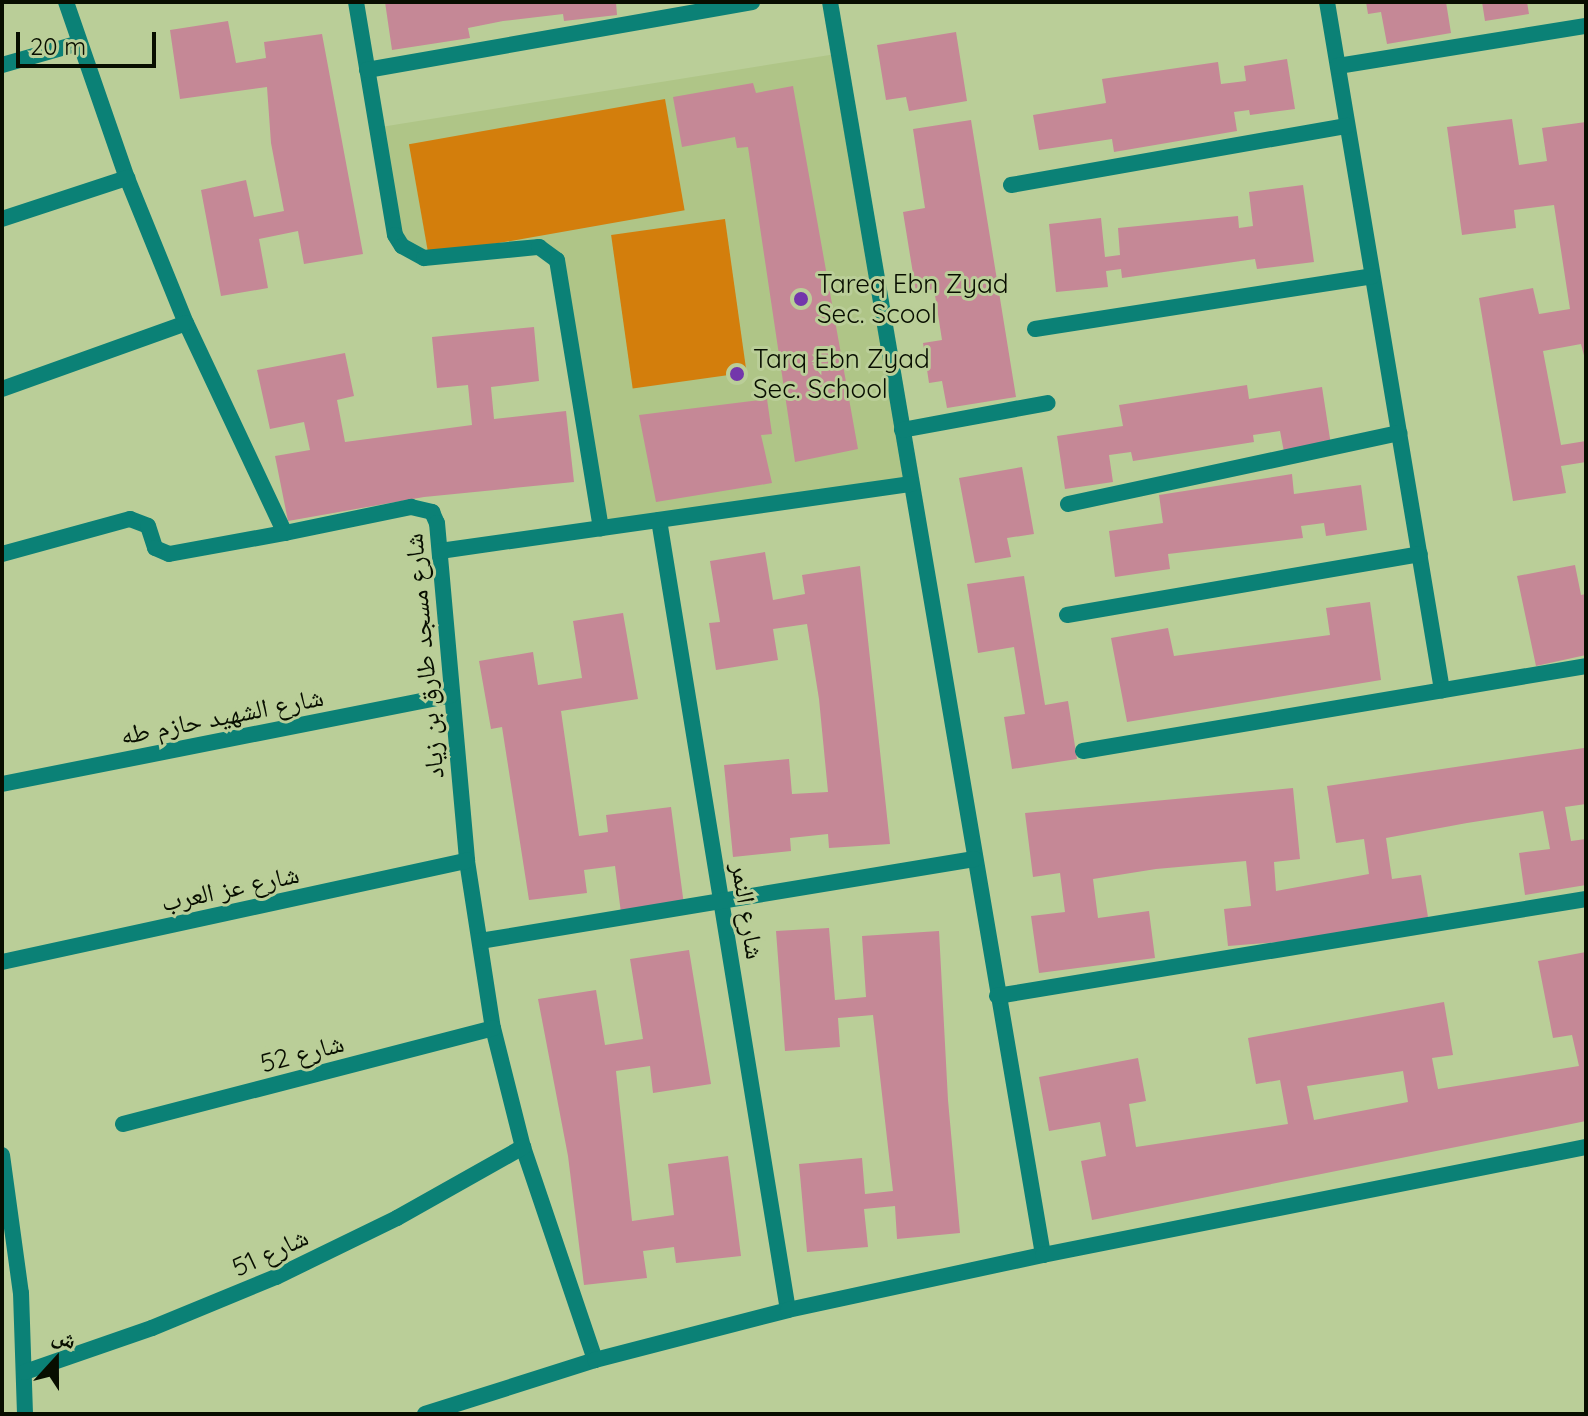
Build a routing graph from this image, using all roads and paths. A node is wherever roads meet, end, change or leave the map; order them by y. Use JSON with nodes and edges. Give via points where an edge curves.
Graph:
{"nodes":[{"id":1,"x":66,"y":2,"type":"edge"},
{"id":2,"x":356,"y":2,"type":"edge"},
{"id":3,"x":752,"y":2,"type":"edge"},
{"id":4,"x":830,"y":2,"type":"edge"},
{"id":5,"x":1327,"y":2,"type":"edge"},
{"id":6,"x":1586,"y":26,"type":"edge"},
{"id":7,"x":79,"y":43,"type":"junction"},
{"id":8,"x":2,"y":65,"type":"edge"},
{"id":9,"x":1338,"y":66,"type":"junction"},
{"id":10,"x":367,"y":70,"type":"junction"},
{"id":11,"x":1347,"y":126,"type":"junction"},
{"id":12,"x":127,"y":178,"type":"junction"},
{"id":13,"x":1011,"y":185,"type":"dead end"},
{"id":14,"x":2,"y":219,"type":"edge"},
{"id":15,"x":1372,"y":276,"type":"junction"},
{"id":16,"x":186,"y":323,"type":"junction"},
{"id":17,"x":1035,"y":329,"type":"dead end"},
{"id":18,"x":2,"y":389,"type":"edge"},
{"id":19,"x":1048,"y":403,"type":"dead end"},
{"id":20,"x":902,"y":430,"type":"junction"},
{"id":21,"x":1399,"y":433,"type":"junction"},
{"id":22,"x":911,"y":484,"type":"junction"},
{"id":23,"x":1068,"y":504,"type":"dead end"},
{"id":24,"x":659,"y":520,"type":"junction"},
{"id":25,"x":601,"y":528,"type":"junction"},
{"id":26,"x":285,"y":533,"type":"junction"},
{"id":27,"x":440,"y":551,"type":"junction"},
{"id":28,"x":2,"y":554,"type":"edge"},
{"id":29,"x":1420,"y":554,"type":"junction"},
{"id":30,"x":1067,"y":615,"type":"dead end"},
{"id":31,"x":1586,"y":666,"type":"edge"},
{"id":32,"x":1442,"y":690,"type":"junction"},
{"id":33,"x":451,"y":695,"type":"junction"},
{"id":34,"x":1083,"y":751,"type":"dead end"},
{"id":35,"x":2,"y":784,"type":"edge"},
{"id":36,"x":974,"y":859,"type":"junction"},
{"id":37,"x":467,"y":861,"type":"junction"},
{"id":38,"x":1586,"y":899,"type":"edge"},
{"id":39,"x":722,"y":901,"type":"junction"},
{"id":40,"x":480,"y":941,"type":"junction"},
{"id":41,"x":2,"y":962,"type":"edge"},
{"id":42,"x":997,"y":996,"type":"junction"},
{"id":43,"x":493,"y":1028,"type":"junction"},
{"id":44,"x":123,"y":1124,"type":"dead end"},
{"id":45,"x":523,"y":1147,"type":"junction"},
{"id":46,"x":1586,"y":1147,"type":"edge"},
{"id":47,"x":2,"y":1155,"type":"edge"},
{"id":48,"x":1043,"y":1255,"type":"junction"},
{"id":49,"x":788,"y":1310,"type":"junction"},
{"id":50,"x":595,"y":1360,"type":"junction"},
{"id":51,"x":25,"y":1372,"type":"junction"},
{"id":52,"x":25,"y":1414,"type":"edge"},
{"id":53,"x":425,"y":1414,"type":"edge"}],
"edges":[{"from":1,"to":7,"type":"street"},
{"from":2,"to":10,"type":"street"},
{"from":3,"to":10,"type":"street"},
{"from":4,"to":20,"type":"street"},
{"from":5,"to":9,"type":"street"},
{"from":6,"to":9,"type":"street"},
{"from":7,"to":8,"type":"street"},
{"from":7,"to":12,"type":"street"},
{"from":9,"to":11,"type":"street"},
{"from":10,"to":25,"type":"street","via":[[395,235],[402,246],[424,258],[539,247],[557,260]]},
{"from":11,"to":13,"type":"street"},
{"from":11,"to":15,"type":"street"},
{"from":12,"to":14,"type":"street"},
{"from":12,"to":16,"type":"street"},
{"from":15,"to":17,"type":"street"},
{"from":15,"to":21,"type":"street"},
{"from":16,"to":18,"type":"street"},
{"from":16,"to":26,"type":"street"},
{"from":19,"to":20,"type":"street"},
{"from":20,"to":22,"type":"street"},
{"from":21,"to":23,"type":"street"},
{"from":21,"to":29,"type":"street"},
{"from":22,"to":24,"type":"street"},
{"from":22,"to":36,"type":"street"},
{"from":24,"to":25,"type":"street"},
{"from":24,"to":39,"type":"street","name":"شارع النمر"},
{"from":25,"to":27,"type":"street"},
{"from":26,"to":27,"type":"street","name":"شارع مسجد طارق بن زياد","via":[[422,507],[437,523]]},
{"from":26,"to":28,"type":"street","via":[[169,554],[155,548],[148,526],[130,519]]},
{"from":27,"to":33,"type":"street","name":"شارع مسجد طارق بن زياد"},
{"from":29,"to":30,"type":"street"},
{"from":29,"to":32,"type":"street"},
{"from":31,"to":32,"type":"street"},
{"from":32,"to":34,"type":"street"},
{"from":33,"to":35,"type":"street","name":"شارع الشهيد حازم طه"},
{"from":33,"to":37,"type":"street","name":"شارع مسجد طارق بن زياد"},
{"from":36,"to":39,"type":"street"},
{"from":36,"to":42,"type":"street"},
{"from":37,"to":40,"type":"street","name":"شارع مسجد طارق بن زياد"},
{"from":37,"to":41,"type":"street","name":"شارع عز العرب"},
{"from":38,"to":42,"type":"street"},
{"from":39,"to":40,"type":"street"},
{"from":39,"to":49,"type":"street","name":"شارع النمر"},
{"from":40,"to":43,"type":"street","name":"شارع مسجد طارق بن زياد"},
{"from":42,"to":48,"type":"street"},
{"from":43,"to":44,"type":"street","name":"شارع 52"},
{"from":43,"to":45,"type":"street","name":"شارع مسجد طارق بن زياد"},
{"from":45,"to":50,"type":"street","name":"شارع مسجد طارق بن زياد"},
{"from":45,"to":51,"type":"street","name":"شارع 51","via":[[397,1218],[276,1277]]},
{"from":46,"to":48,"type":"street"},
{"from":47,"to":51,"type":"street","via":[[21,1293]]},
{"from":48,"to":49,"type":"street"},
{"from":49,"to":50,"type":"street"},
{"from":50,"to":53,"type":"street"},
{"from":51,"to":52,"type":"street"}]}
